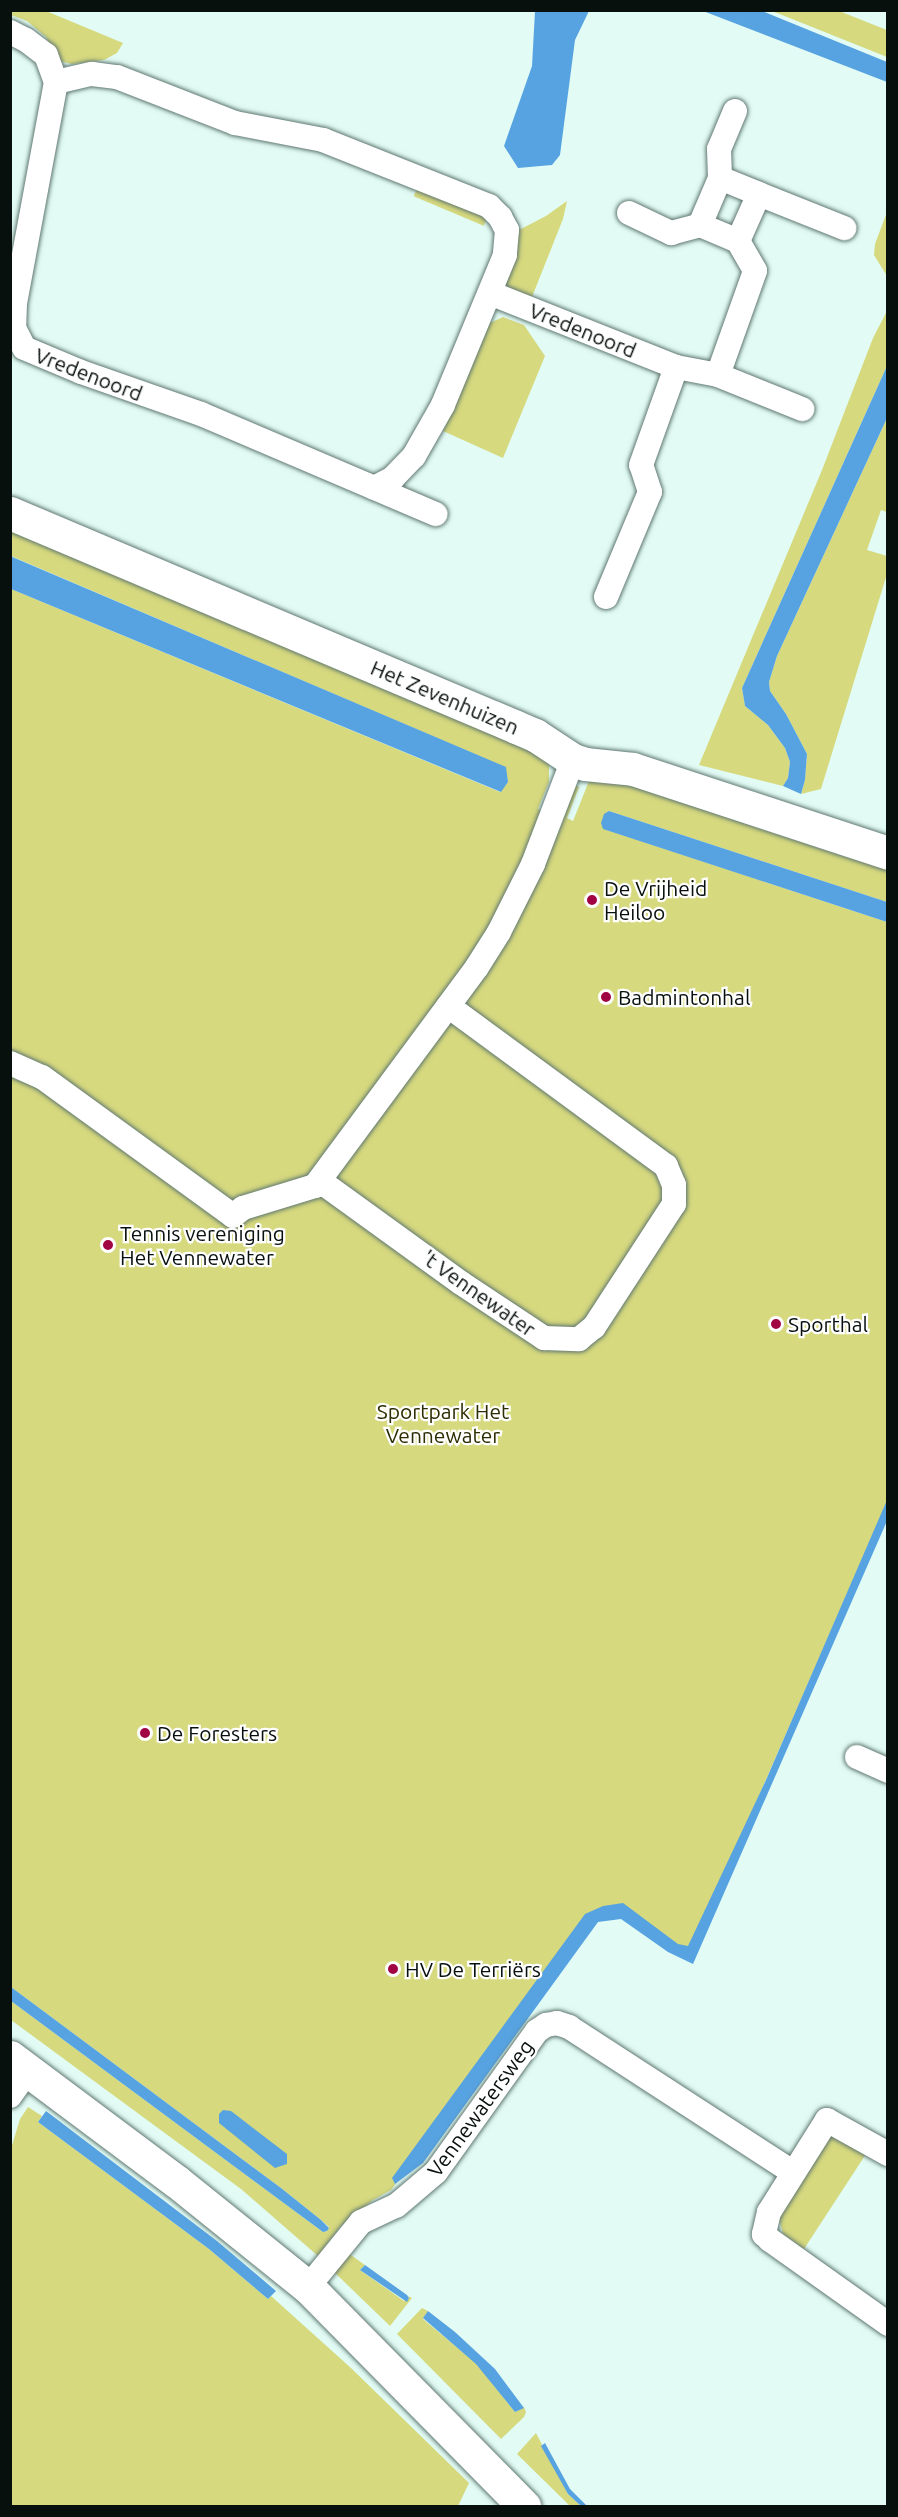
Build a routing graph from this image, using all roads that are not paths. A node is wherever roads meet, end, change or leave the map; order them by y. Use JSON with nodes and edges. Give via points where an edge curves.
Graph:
{"nodes":[{"id":1,"x":10,"y":32,"type":"edge"},
{"id":2,"x":56,"y":82,"type":"junction"},
{"id":3,"x":735,"y":111,"type":"dead end"},
{"id":4,"x":720,"y":178,"type":"junction"},
{"id":5,"x":759,"y":194,"type":"junction"},
{"id":6,"x":629,"y":213,"type":"dead end"},
{"id":7,"x":700,"y":225,"type":"junction"},
{"id":8,"x":844,"y":228,"type":"dead end"},
{"id":9,"x":738,"y":241,"type":"junction"},
{"id":10,"x":490,"y":292,"type":"junction"},
{"id":11,"x":676,"y":367,"type":"junction"},
{"id":12,"x":718,"y":375,"type":"junction"},
{"id":13,"x":802,"y":409,"type":"dead end"},
{"id":14,"x":374,"y":488,"type":"junction"},
{"id":15,"x":10,"y":513,"type":"edge"},
{"id":16,"x":436,"y":514,"type":"dead end"},
{"id":17,"x":606,"y":597,"type":"dead end"},
{"id":18,"x":573,"y":760,"type":"junction"},
{"id":19,"x":888,"y":854,"type":"edge"},
{"id":20,"x":448,"y":1006,"type":"junction"},
{"id":21,"x":10,"y":1063,"type":"edge"},
{"id":22,"x":320,"y":1181,"type":"junction"},
{"id":23,"x":857,"y":1757,"type":"dead end"},
{"id":24,"x":888,"y":1771,"type":"edge"},
{"id":25,"x":16,"y":2075,"type":"edge"},
{"id":26,"x":888,"y":2154,"type":"edge"},
{"id":27,"x":792,"y":2172,"type":"junction"},
{"id":28,"x":308,"y":2287,"type":"junction"},
{"id":29,"x":888,"y":2324,"type":"edge"},
{"id":30,"x":525,"y":2506,"type":"edge"}],
"edges":[{"from":1,"to":2,"type":"street","via":[[46,55]]},
{"from":2,"to":10,"type":"street","via":[[92,74],[117,77],[235,123],[323,140],[489,206],[507,230],[505,255]]},
{"from":2,"to":14,"type":"street","name":"Vredenoord","via":[[15,303],[14,328],[24,348],[201,414]]},
{"from":3,"to":4,"type":"street","via":[[719,149]]},
{"from":4,"to":5,"type":"street"},
{"from":4,"to":7,"type":"street"},
{"from":5,"to":8,"type":"street"},
{"from":5,"to":9,"type":"street"},
{"from":6,"to":7,"type":"street","via":[[671,233]]},
{"from":7,"to":9,"type":"street"},
{"from":9,"to":12,"type":"street","via":[[755,271]]},
{"from":10,"to":11,"type":"street","name":"Vredenoord"},
{"from":10,"to":14,"type":"street","via":[[443,405],[414,456],[393,478]]},
{"from":11,"to":12,"type":"street","name":"Vredenoord"},
{"from":11,"to":17,"type":"street","via":[[640,465],[650,492]]},
{"from":12,"to":13,"type":"street","name":"Vredenoord"},
{"from":14,"to":16,"type":"street","name":"Vredenoord"},
{"from":15,"to":18,"type":"street","name":"Het Zevenhuizen","via":[[535,735]]},
{"from":18,"to":19,"type":"street","name":"Het Zevenhuizen","via":[[633,769]]},
{"from":18,"to":20,"type":"street","via":[[514,903],[477,967]]},
{"from":20,"to":22,"type":"street"},
{"from":20,"to":22,"type":"street","name":"'t Vennewater","via":[[666,1166],[674,1185],[674,1204],[594,1328],[579,1339],[544,1338]]},
{"from":21,"to":22,"type":"street","via":[[42,1077],[232,1216],[243,1208],[302,1191]]},
{"from":23,"to":24,"type":"street"},
{"from":25,"to":28,"type":"street","via":[[176,2181]]},
{"from":26,"to":27,"type":"street","via":[[827,2120]]},
{"from":27,"to":28,"type":"street","name":"Vennewatersweg","via":[[569,2027],[546,2025],[537,2031],[436,2172],[396,2206],[361,2222]]},
{"from":27,"to":29,"type":"street","via":[[769,2212],[764,2234]]},
{"from":28,"to":30,"type":"street"}]}
